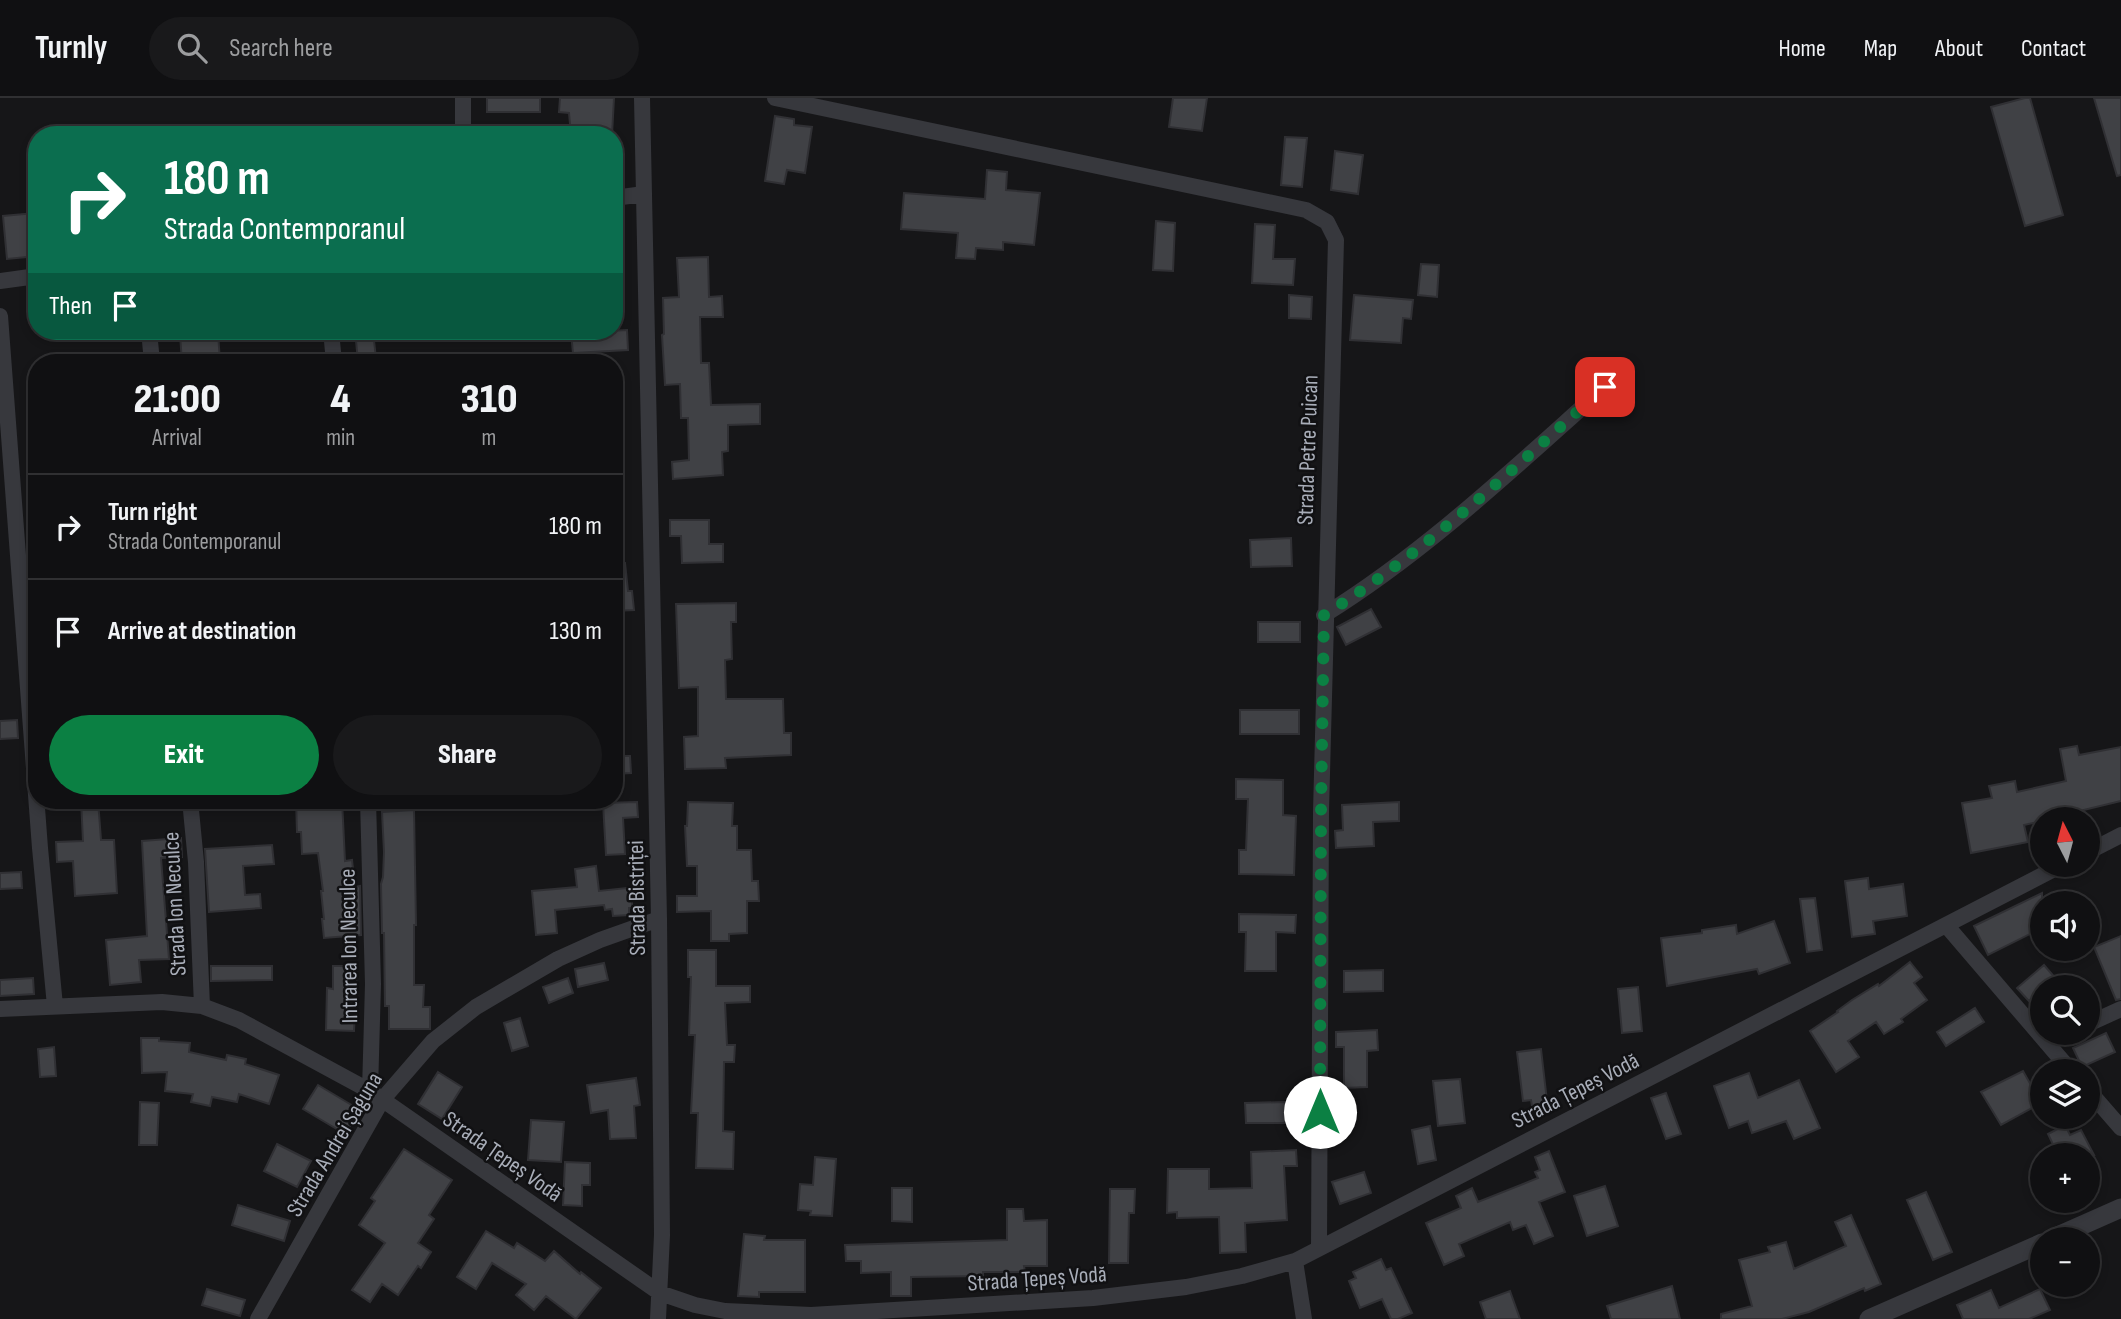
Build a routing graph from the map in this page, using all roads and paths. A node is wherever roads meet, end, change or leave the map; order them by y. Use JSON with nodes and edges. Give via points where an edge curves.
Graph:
{"nodes":[{"id":1,"x":463,"y":98,"type":"edge"},
{"id":2,"x":642,"y":98,"type":"edge"},
{"id":3,"x":775,"y":98,"type":"edge"},
{"id":4,"x":463,"y":126,"type":"edge"},
{"id":5,"x":644,"y":194,"type":"junction"},
{"id":6,"x":623,"y":197,"type":"edge"},
{"id":7,"x":28,"y":277,"type":"edge"},
{"id":8,"x":0,"y":281,"type":"edge"},
{"id":9,"x":0,"y":316,"type":"edge"},
{"id":10,"x":1605,"y":387,"type":"dead end"},
{"id":11,"x":1324,"y":615,"type":"junction"},
{"id":12,"x":28,"y":688,"type":"edge"},
{"id":13,"x":37,"y":809,"type":"edge"},
{"id":14,"x":191,"y":809,"type":"edge"},
{"id":15,"x":368,"y":809,"type":"edge"},
{"id":16,"x":2121,"y":835,"type":"edge"},
{"id":17,"x":2100,"y":846,"type":"edge"},
{"id":18,"x":2039,"y":877,"type":"edge"},
{"id":19,"x":659,"y":919,"type":"junction"},
{"id":20,"x":1946,"y":925,"type":"junction"},
{"id":21,"x":55,"y":1006,"type":"junction"},
{"id":22,"x":202,"y":1006,"type":"junction"},
{"id":23,"x":0,"y":1009,"type":"edge"},
{"id":24,"x":2121,"y":1009,"type":"edge"},
{"id":25,"x":2100,"y":1019,"type":"edge"},
{"id":26,"x":2030,"y":1023,"type":"edge"},
{"id":27,"x":2049,"y":1045,"type":"edge"},
{"id":28,"x":2061,"y":1059,"type":"edge"},
{"id":29,"x":376,"y":1095,"type":"junction"},
{"id":30,"x":2100,"y":1104,"type":"edge"},
{"id":31,"x":2121,"y":1128,"type":"edge"},
{"id":32,"x":2121,"y":1208,"type":"edge"},
{"id":33,"x":2078,"y":1227,"type":"edge"},
{"id":34,"x":1319,"y":1248,"type":"junction"},
{"id":35,"x":2030,"y":1248,"type":"edge"},
{"id":36,"x":1295,"y":1261,"type":"junction"},
{"id":37,"x":660,"y":1293,"type":"junction"},
{"id":38,"x":258,"y":1319,"type":"edge"},
{"id":39,"x":658,"y":1319,"type":"edge"},
{"id":40,"x":1304,"y":1319,"type":"edge"},
{"id":41,"x":1869,"y":1319,"type":"edge"}],
"edges":[{"from":1,"to":4,"type":"street"},
{"from":2,"to":5,"type":"street","name":"Strada Bistriței"},
{"from":3,"to":11,"type":"street","name":"Strada Petre Puican","via":[[1306,210],[1327,222],[1336,240]]},
{"from":5,"to":6,"type":"street"},
{"from":5,"to":19,"type":"street","name":"Strada Bistriței"},
{"from":7,"to":8,"type":"street"},
{"from":9,"to":12,"type":"street"},
{"from":10,"to":11,"type":"street","via":[[1442,530]]},
{"from":11,"to":34,"type":"street","name":"Strada Petre Puican"},
{"from":13,"to":21,"type":"street"},
{"from":14,"to":22,"type":"street","name":"Strada Ion Neculce"},
{"from":15,"to":29,"type":"street","name":"Intrarea Ion Neculce"},
{"from":16,"to":17,"type":"street"},
{"from":18,"to":20,"type":"street","name":"Strada Țepeș Vodă"},
{"from":19,"to":29,"type":"street","name":"Strada Andrei Șaguna","via":[[558,959],[476,1007]]},
{"from":19,"to":37,"type":"street","name":"Strada Bistriței"},
{"from":20,"to":26,"type":"street"},
{"from":20,"to":34,"type":"street","name":"Strada Țepeș Vodă"},
{"from":21,"to":22,"type":"street","name":"Strada Țepeș Vodă","via":[[162,1002]]},
{"from":21,"to":23,"type":"street","name":"Strada Țepeș Vodă"},
{"from":22,"to":29,"type":"street","name":"Strada Țepeș Vodă","via":[[239,1020]]},
{"from":24,"to":25,"type":"street"},
{"from":27,"to":28,"type":"street"},
{"from":29,"to":37,"type":"street","name":"Strada Țepeș Vodă"},
{"from":29,"to":38,"type":"street","name":"Strada Andrei Șaguna"},
{"from":30,"to":31,"type":"street"},
{"from":32,"to":33,"type":"street"},
{"from":34,"to":36,"type":"street","name":"Strada Țepeș Vodă"},
{"from":35,"to":41,"type":"street"},
{"from":36,"to":37,"type":"street","name":"Strada Țepeș Vodă","via":[[1186,1287],[1093,1298],[811,1315],[725,1311]]},
{"from":36,"to":40,"type":"street"},
{"from":37,"to":39,"type":"street","name":"Strada Bistriței"}]}
